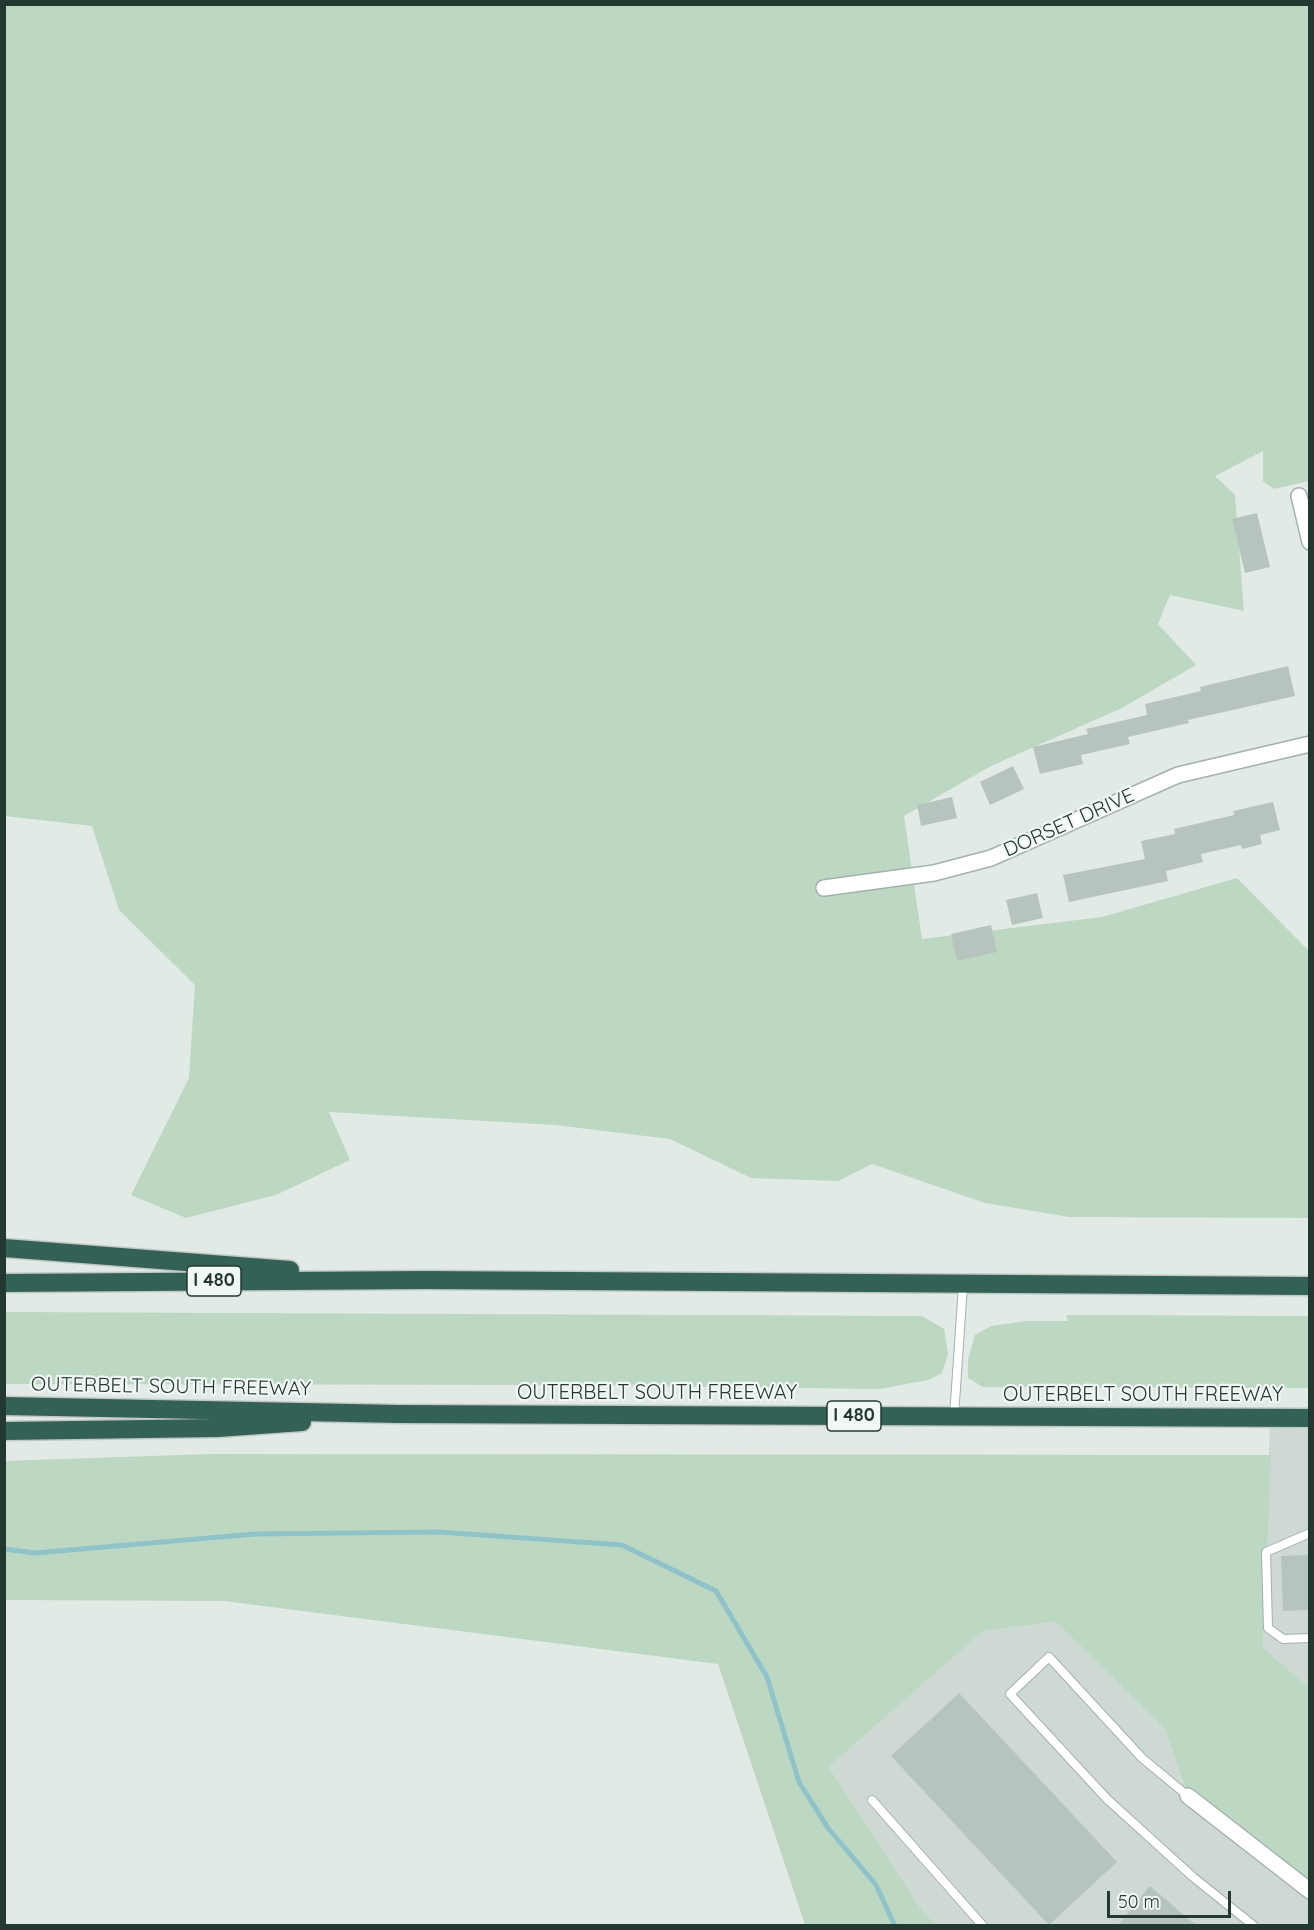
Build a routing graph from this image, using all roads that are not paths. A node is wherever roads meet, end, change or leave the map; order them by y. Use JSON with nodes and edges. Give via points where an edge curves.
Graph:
{"nodes":[{"id":1,"x":1299,"y":496,"type":"dead end"},
{"id":2,"x":1310,"y":542,"type":"edge"},
{"id":3,"x":1310,"y":744,"type":"edge"},
{"id":4,"x":824,"y":888,"type":"dead end"},
{"id":5,"x":4,"y":1248,"type":"edge"},
{"id":6,"x":424,"y":1280,"type":"junction"},
{"id":7,"x":4,"y":1282,"type":"edge"},
{"id":8,"x":963,"y":1283,"type":"junction"},
{"id":9,"x":1310,"y":1286,"type":"edge"},
{"id":10,"x":4,"y":1406,"type":"edge"},
{"id":11,"x":399,"y":1414,"type":"junction"},
{"id":12,"x":954,"y":1416,"type":"junction"},
{"id":13,"x":1310,"y":1418,"type":"edge"},
{"id":14,"x":4,"y":1431,"type":"edge"},
{"id":15,"x":1310,"y":1533,"type":"edge"},
{"id":16,"x":1310,"y":1638,"type":"edge"},
{"id":17,"x":1188,"y":1796,"type":"joint"},
{"id":18,"x":872,"y":1800,"type":"dead end"},
{"id":19,"x":1310,"y":1891,"type":"edge"},
{"id":20,"x":983,"y":1926,"type":"edge"},
{"id":21,"x":1254,"y":1926,"type":"edge"}],
"edges":[{"from":1,"to":2,"type":"street"},
{"from":3,"to":4,"type":"street","name":"DORSET DRIVE","via":[[1178,775],[991,858],[934,873]]},
{"from":5,"to":6,"type":"highway"},
{"from":6,"to":7,"type":"highway","number":"I 480"},
{"from":6,"to":8,"type":"highway","number":"I 480"},
{"from":8,"to":9,"type":"highway","number":"I 480"},
{"from":8,"to":12,"type":"lane"},
{"from":10,"to":11,"type":"highway","name":"OUTERBELT SOUTH FREEWAY","number":"I 480"},
{"from":11,"to":12,"type":"highway","name":"OUTERBELT SOUTH FREEWAY","number":"I 480"},
{"from":11,"to":14,"type":"highway","via":[[218,1428]]},
{"from":12,"to":13,"type":"highway","name":"OUTERBELT SOUTH FREEWAY","number":"I 480"},
{"from":15,"to":16,"type":"lane","via":[[1266,1552],[1268,1628],[1283,1639]]},
{"from":17,"to":19,"type":"street"},
{"from":17,"to":21,"type":"lane","via":[[1142,1758],[1049,1657],[1010,1694],[1107,1799]]},
{"from":18,"to":20,"type":"lane"}]}
